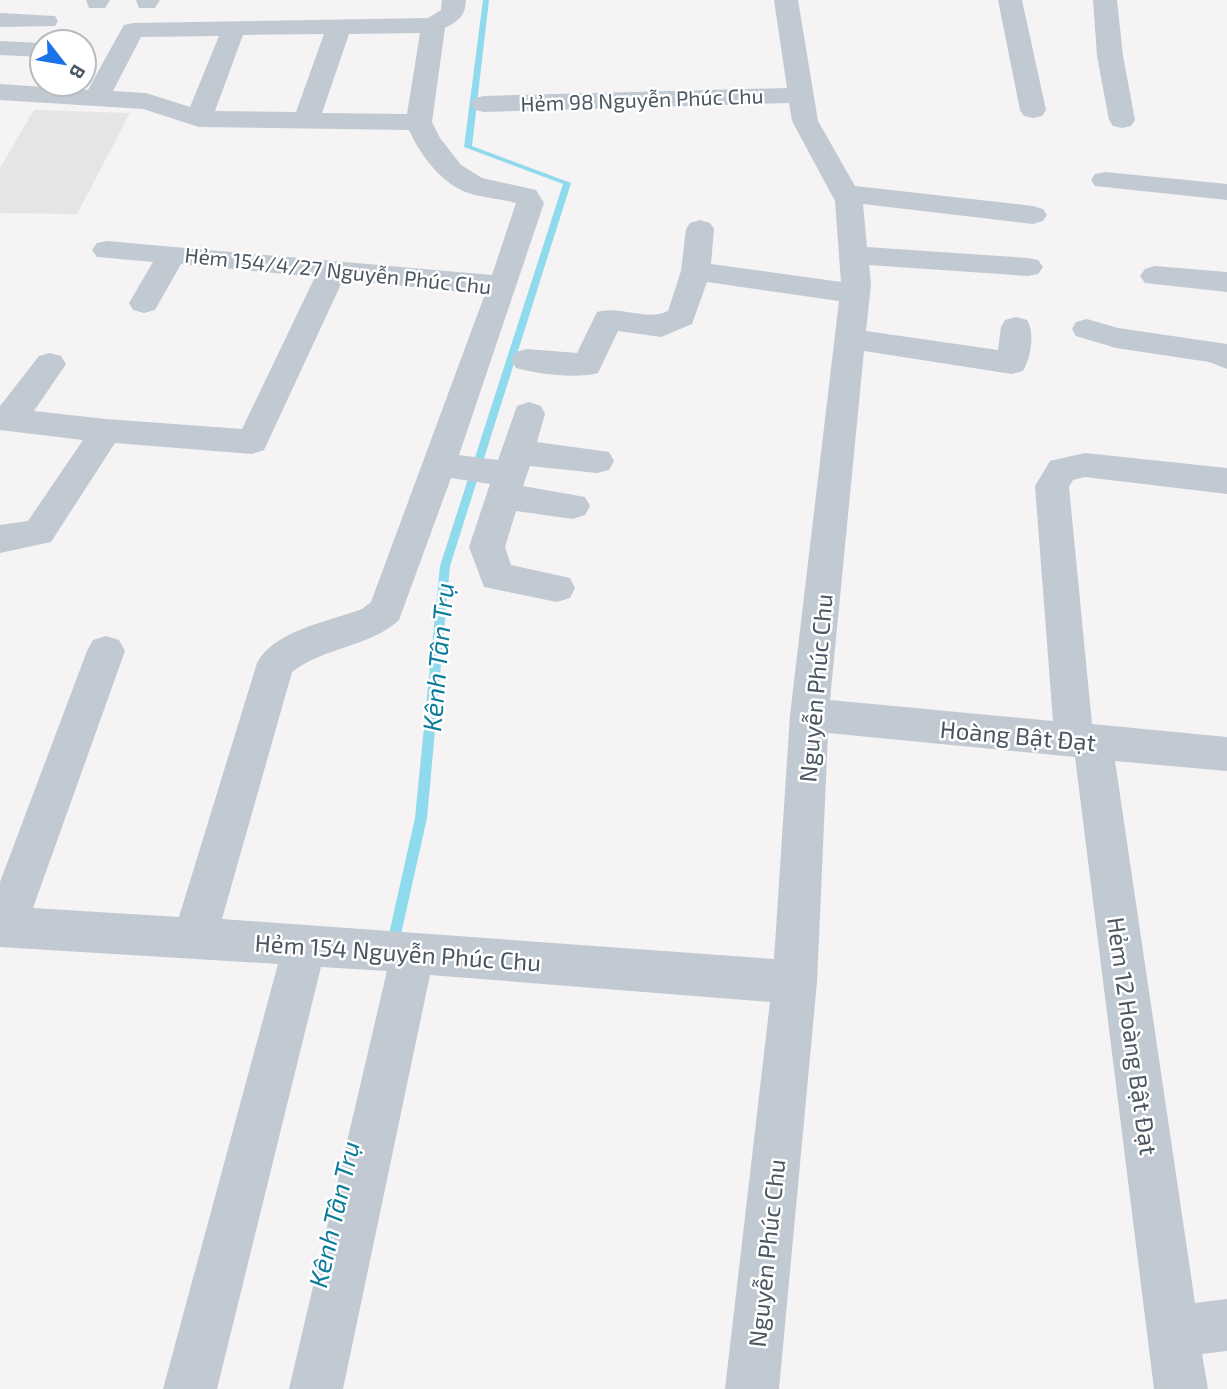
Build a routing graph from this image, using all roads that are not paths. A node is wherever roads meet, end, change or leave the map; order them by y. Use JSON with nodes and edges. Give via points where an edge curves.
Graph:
{"nodes":[{"id":1,"x":296,"y":0,"type":"edge"},
{"id":2,"x":369,"y":0,"type":"edge"},
{"id":3,"x":454,"y":0,"type":"edge"},
{"id":4,"x":786,"y":0,"type":"edge"},
{"id":5,"x":1010,"y":0,"type":"edge"},
{"id":6,"x":1105,"y":0,"type":"edge"},
{"id":7,"x":0,"y":20,"type":"edge"},
{"id":8,"x":47,"y":20,"type":"dead end"},
{"id":9,"x":433,"y":25,"type":"junction"},
{"id":10,"x":339,"y":26,"type":"junction"},
{"id":11,"x":366,"y":26,"type":"junction"},
{"id":12,"x":290,"y":27,"type":"junction"},
{"id":13,"x":234,"y":28,"type":"junction"},
{"id":14,"x":0,"y":48,"type":"edge"},
{"id":15,"x":28,"y":49,"type":"edge"},
{"id":16,"x":0,"y":92,"type":"edge"},
{"id":17,"x":28,"y":94,"type":"edge"},
{"id":18,"x":98,"y":94,"type":"edge"},
{"id":19,"x":800,"y":95,"type":"junction"},
{"id":20,"x":96,"y":98,"type":"edge"},
{"id":21,"x":484,"y":104,"type":"dead end"},
{"id":22,"x":1033,"y":110,"type":"dead end"},
{"id":23,"x":199,"y":119,"type":"junction"},
{"id":24,"x":306,"y":120,"type":"junction"},
{"id":25,"x":1122,"y":120,"type":"dead end"},
{"id":26,"x":423,"y":131,"type":"junction"},
{"id":27,"x":1105,"y":180,"type":"dead end"},
{"id":28,"x":1227,"y":192,"type":"edge"},
{"id":29,"x":846,"y":194,"type":"junction"},
{"id":30,"x":1033,"y":215,"type":"dead end"},
{"id":31,"x":700,"y":229,"type":"dead end"},
{"id":32,"x":107,"y":250,"type":"dead end"},
{"id":33,"x":172,"y":254,"type":"junction"},
{"id":34,"x":854,"y":255,"type":"junction"},
{"id":35,"x":1028,"y":267,"type":"dead end"},
{"id":36,"x":333,"y":270,"type":"junction"},
{"id":37,"x":696,"y":271,"type":"junction"},
{"id":38,"x":1155,"y":276,"type":"dead end"},
{"id":39,"x":1227,"y":282,"type":"edge"},
{"id":40,"x":503,"y":286,"type":"junction"},
{"id":41,"x":855,"y":294,"type":"junction"},
{"id":42,"x":144,"y":303,"type":"dead end"},
{"id":43,"x":1016,"y":327,"type":"dead end"},
{"id":44,"x":1087,"y":329,"type":"dead end"},
{"id":45,"x":851,"y":339,"type":"junction"},
{"id":46,"x":1227,"y":358,"type":"edge"},
{"id":47,"x":527,"y":360,"type":"dead end"},
{"id":48,"x":50,"y":364,"type":"dead end"},
{"id":49,"x":529,"y":414,"type":"dead end"},
{"id":50,"x":5,"y":419,"type":"edge"},
{"id":51,"x":106,"y":431,"type":"junction"},
{"id":52,"x":597,"y":461,"type":"dead end"},
{"id":53,"x":448,"y":465,"type":"junction"},
{"id":54,"x":507,"y":474,"type":"junction"},
{"id":55,"x":1227,"y":481,"type":"edge"},
{"id":56,"x":573,"y":506,"type":"dead end"},
{"id":57,"x":0,"y":539,"type":"edge"},
{"id":58,"x":557,"y":588,"type":"dead end"},
{"id":59,"x":106,"y":652,"type":"dead end"},
{"id":60,"x":810,"y":715,"type":"junction"},
{"id":61,"x":1084,"y":740,"type":"junction"},
{"id":62,"x":1227,"y":754,"type":"edge"},
{"id":63,"x":3,"y":926,"type":"edge"},
{"id":64,"x":194,"y":939,"type":"junction"},
{"id":65,"x":320,"y":946,"type":"junction"},
{"id":66,"x":406,"y":952,"type":"junction"},
{"id":67,"x":795,"y":982,"type":"junction"},
{"id":68,"x":1227,"y":1325,"type":"edge"},
{"id":69,"x":1173,"y":1331,"type":"junction"},
{"id":70,"x":190,"y":1389,"type":"edge"},
{"id":71,"x":316,"y":1389,"type":"edge"},
{"id":72,"x":752,"y":1389,"type":"edge"},
{"id":73,"x":1181,"y":1389,"type":"edge"}],
"edges":[{"from":1,"to":12,"type":"street"},
{"from":2,"to":11,"type":"street"},
{"from":3,"to":9,"type":"street","via":[[453,13]]},
{"from":4,"to":19,"type":"street","name":"Nguyễn Phúc Chu"},
{"from":5,"to":22,"type":"street"},
{"from":6,"to":25,"type":"street"},
{"from":7,"to":8,"type":"street"},
{"from":9,"to":11,"type":"street"},
{"from":9,"to":26,"type":"street"},
{"from":10,"to":11,"type":"street"},
{"from":10,"to":12,"type":"street"},
{"from":10,"to":24,"type":"street"},
{"from":12,"to":13,"type":"street"},
{"from":13,"to":18,"type":"street","via":[[133,30]]},
{"from":13,"to":23,"type":"street"},
{"from":14,"to":15,"type":"street"},
{"from":16,"to":17,"type":"street"},
{"from":19,"to":21,"type":"street","name":"Hẻm 98 Nguyễn Phúc Chu"},
{"from":19,"to":29,"type":"street","name":"Nguyễn Phúc Chu","via":[[805,121]]},
{"from":20,"to":23,"type":"street","via":[[146,101]]},
{"from":23,"to":24,"type":"street"},
{"from":24,"to":26,"type":"street"},
{"from":26,"to":40,"type":"street","via":[[451,171],[474,185],[526,196],[530,202]]},
{"from":27,"to":28,"type":"street"},
{"from":29,"to":30,"type":"street"},
{"from":29,"to":34,"type":"street","name":"Nguyễn Phúc Chu"},
{"from":31,"to":37,"type":"street"},
{"from":32,"to":33,"type":"street","name":"Hẻm 154/4/27 Nguyễn Phúc Chu"},
{"from":33,"to":36,"type":"street","name":"Hẻm 154/4/27 Nguyễn Phúc Chu"},
{"from":33,"to":42,"type":"street","name":"Hẻm 154/4/27 Nguyễn Phúc Chu"},
{"from":34,"to":35,"type":"street"},
{"from":34,"to":41,"type":"street","name":"Nguyễn Phúc Chu"},
{"from":36,"to":40,"type":"street","name":"Hẻm 154/4/27 Nguyễn Phúc Chu"},
{"from":36,"to":51,"type":"street","via":[[252,442]]},
{"from":37,"to":41,"type":"street"},
{"from":37,"to":47,"type":"street","via":[[681,317],[661,327],[607,319],[587,365]]},
{"from":38,"to":39,"type":"street"},
{"from":40,"to":53,"type":"street"},
{"from":41,"to":45,"type":"street","name":"Nguyễn Phúc Chu"},
{"from":43,"to":45,"type":"street","via":[[1012,363]]},
{"from":44,"to":46,"type":"street","via":[[1116,338],[1216,352]]},
{"from":45,"to":60,"type":"street","name":"Nguyễn Phúc Chu"},
{"from":48,"to":50,"type":"street"},
{"from":49,"to":54,"type":"street"},
{"from":50,"to":51,"type":"street"},
{"from":51,"to":57,"type":"street","via":[[38,533]]},
{"from":52,"to":54,"type":"street"},
{"from":53,"to":54,"type":"street"},
{"from":53,"to":64,"type":"street","via":[[386,610],[375,620],[294,649],[276,663]]},
{"from":54,"to":56,"type":"street"},
{"from":54,"to":58,"type":"street","via":[[487,547],[497,577]]},
{"from":55,"to":61,"type":"street","name":"Hẻm 12 Hoàng Bật Đạt","via":[[1085,465],[1062,470],[1052,486]]},
{"from":59,"to":63,"type":"street"},
{"from":60,"to":61,"type":"street","name":"Hoàng Bật Đạt"},
{"from":60,"to":67,"type":"street","name":"Nguyễn Phúc Chu"},
{"from":61,"to":62,"type":"street","name":"Hoàng Bật Đạt"},
{"from":61,"to":69,"type":"street","name":"Hẻm 12 Hoàng Bật Đạt"},
{"from":63,"to":64,"type":"street","name":"Hẻm 154 Nguyễn Phúc Chu"},
{"from":64,"to":65,"type":"street","name":"Hẻm 154 Nguyễn Phúc Chu"},
{"from":65,"to":66,"type":"street","name":"Hẻm 154 Nguyễn Phúc Chu"},
{"from":65,"to":70,"type":"street"},
{"from":66,"to":67,"type":"street","name":"Hẻm 154 Nguyễn Phúc Chu"},
{"from":66,"to":71,"type":"street"},
{"from":67,"to":72,"type":"street","name":"Nguyễn Phúc Chu"},
{"from":68,"to":69,"type":"street"},
{"from":69,"to":73,"type":"street","name":"Hẻm 12 Hoàng Bật Đạt"}]}
